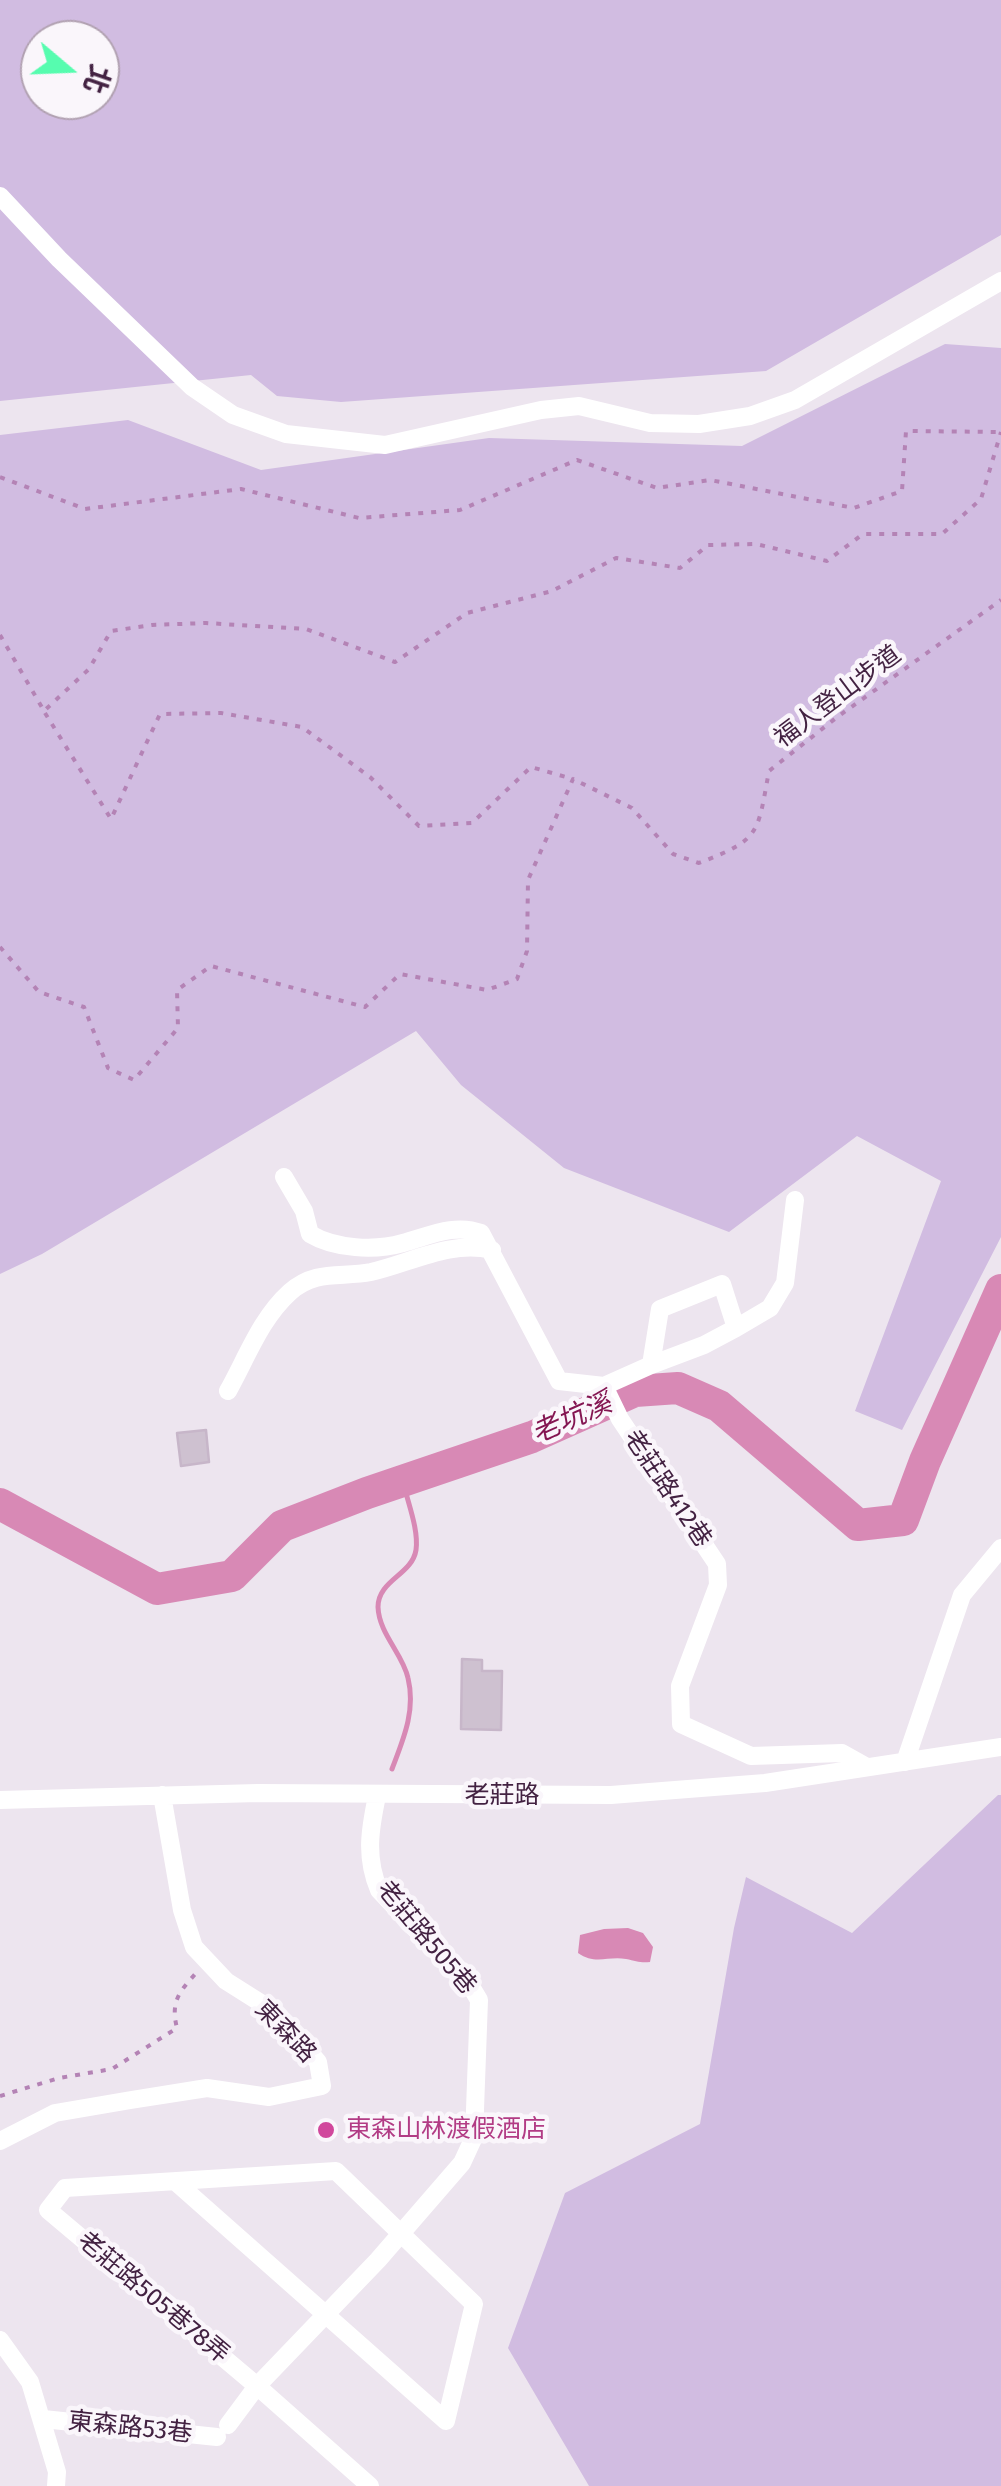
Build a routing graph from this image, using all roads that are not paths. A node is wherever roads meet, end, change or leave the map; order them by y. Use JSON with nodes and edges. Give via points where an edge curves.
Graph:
{"nodes":[{"id":1,"x":0,"y":196,"type":"edge"},
{"id":2,"x":1001,"y":281,"type":"edge"},
{"id":3,"x":284,"y":1176,"type":"dead end"},
{"id":4,"x":795,"y":1200,"type":"dead end"},
{"id":5,"x":492,"y":1250,"type":"junction"},
{"id":6,"x":736,"y":1328,"type":"junction"},
{"id":7,"x":651,"y":1365,"type":"junction"},
{"id":8,"x":604,"y":1386,"type":"junction"},
{"id":9,"x":228,"y":1390,"type":"dead end"},
{"id":10,"x":1001,"y":1548,"type":"edge"},
{"id":11,"x":1001,"y":1747,"type":"edge"},
{"id":12,"x":905,"y":1762,"type":"junction"},
{"id":13,"x":867,"y":1768,"type":"junction"},
{"id":14,"x":162,"y":1796,"type":"junction"},
{"id":15,"x":377,"y":1796,"type":"junction"},
{"id":16,"x":0,"y":1800,"type":"edge"},
{"id":17,"x":0,"y":2141,"type":"edge"},
{"id":18,"x":177,"y":2183,"type":"junction"},
{"id":19,"x":400,"y":2235,"type":"junction"},
{"id":20,"x":325,"y":2316,"type":"junction"},
{"id":21,"x":0,"y":2340,"type":"edge"},
{"id":22,"x":258,"y":2386,"type":"junction"},
{"id":23,"x":42,"y":2420,"type":"junction"},
{"id":24,"x":222,"y":2431,"type":"joint"},
{"id":25,"x":56,"y":2486,"type":"edge"},
{"id":26,"x":370,"y":2486,"type":"edge"}],
"edges":[{"from":1,"to":2,"type":"street","via":[[192,387],[233,415],[286,434],[385,445],[579,406],[650,423],[750,416],[795,400]]},
{"from":3,"to":5,"type":"street","via":[[310,1234],[320,1240],[384,1247],[472,1229]]},
{"from":4,"to":6,"type":"street","via":[[785,1283],[770,1308]]},
{"from":5,"to":8,"type":"street","via":[[559,1381]]},
{"from":5,"to":9,"type":"street","via":[[453,1249],[369,1272],[316,1276],[289,1293],[272,1315]]},
{"from":6,"to":7,"type":"street"},
{"from":6,"to":7,"type":"street","via":[[722,1284],[674,1301],[660,1309]]},
{"from":7,"to":8,"type":"street"},
{"from":8,"to":13,"type":"street","name":"老莊路412巷","via":[[717,1564],[718,1585],[680,1686],[681,1724],[751,1756],[842,1753]]},
{"from":10,"to":12,"type":"street","via":[[962,1595]]},
{"from":11,"to":12,"type":"street","name":"老莊路"},
{"from":12,"to":13,"type":"street","name":"老莊路"},
{"from":13,"to":15,"type":"street","name":"老莊路","via":[[765,1784],[612,1795]]},
{"from":14,"to":15,"type":"street","name":"老莊路"},
{"from":14,"to":16,"type":"street","name":"老莊路"},
{"from":14,"to":17,"type":"street","name":"東森路","via":[[194,1947],[226,1981],[264,2005],[318,2062],[322,2086],[269,2096],[207,2088],[131,2100],[55,2113]]},
{"from":15,"to":19,"type":"street","name":"老莊路505巷","via":[[369,1838],[380,1890],[479,2000],[474,2137],[462,2163]]},
{"from":18,"to":19,"type":"street","via":[[336,2171]]},
{"from":18,"to":20,"type":"street"},
{"from":18,"to":22,"type":"street","name":"老莊路505巷78弄","via":[[66,2188],[48,2210]]},
{"from":19,"to":20,"type":"street","name":"老莊路505巷"},
{"from":19,"to":20,"type":"street","via":[[474,2304],[446,2421]]},
{"from":20,"to":22,"type":"street","name":"老莊路505巷"},
{"from":21,"to":23,"type":"street","via":[[30,2382]]},
{"from":22,"to":24,"type":"street","name":"老莊路505巷"},
{"from":22,"to":26,"type":"street","name":"老莊路505巷78弄"},
{"from":23,"to":24,"type":"street","name":"東森路53巷"},
{"from":23,"to":25,"type":"street"}]}
